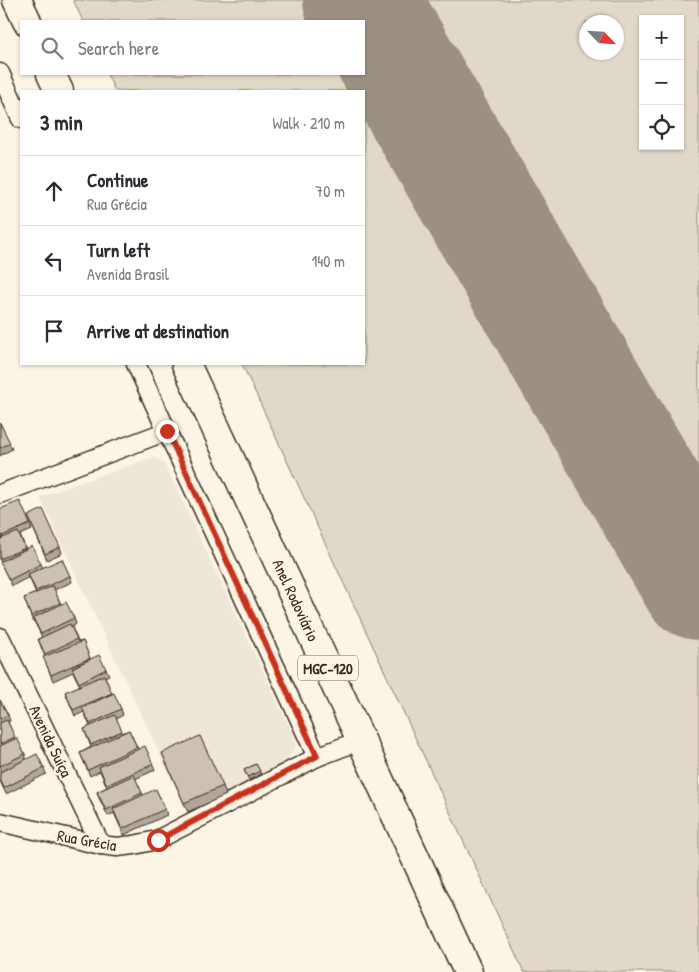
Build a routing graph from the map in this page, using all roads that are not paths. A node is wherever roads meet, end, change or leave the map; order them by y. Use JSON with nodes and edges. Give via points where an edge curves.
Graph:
{"nodes":[{"id":1,"x":17,"y":0,"type":"edge"},
{"id":2,"x":27,"y":20,"type":"edge"},
{"id":3,"x":51,"y":75,"type":"edge"},
{"id":4,"x":2,"y":82,"type":"edge"},
{"id":5,"x":59,"y":90,"type":"edge"},
{"id":6,"x":20,"y":117,"type":"edge"},
{"id":7,"x":136,"y":365,"type":"edge"},
{"id":8,"x":186,"y":365,"type":"edge"},
{"id":9,"x":167,"y":431,"type":"junction"},
{"id":10,"x":0,"y":494,"type":"edge"},
{"id":11,"x":0,"y":637,"type":"edge"},
{"id":12,"x":361,"y":740,"type":"junction"},
{"id":13,"x":317,"y":756,"type":"junction"},
{"id":14,"x":0,"y":822,"type":"edge"},
{"id":15,"x":101,"y":845,"type":"junction"},
{"id":16,"x":468,"y":972,"type":"edge"}],
"edges":[{"from":1,"to":2,"type":"main road"},
{"from":3,"to":5,"type":"main road"},
{"from":4,"to":6,"type":"street"},
{"from":7,"to":9,"type":"street"},
{"from":8,"to":12,"type":"main road","name":"Anel Rodoviário","number":"MGC-120"},
{"from":9,"to":10,"type":"street"},
{"from":9,"to":13,"type":"street"},
{"from":11,"to":15,"type":"street","name":"Avenida Suíça"},
{"from":12,"to":13,"type":"street","name":"Rua Grécia"},
{"from":12,"to":16,"type":"main road","name":"Anel Rodoviário","number":"MGC-120"},
{"from":13,"to":15,"type":"street","name":"Rua Grécia","via":[[158,840],[134,846]]},
{"from":14,"to":15,"type":"street","name":"Rua Grécia"}]}
